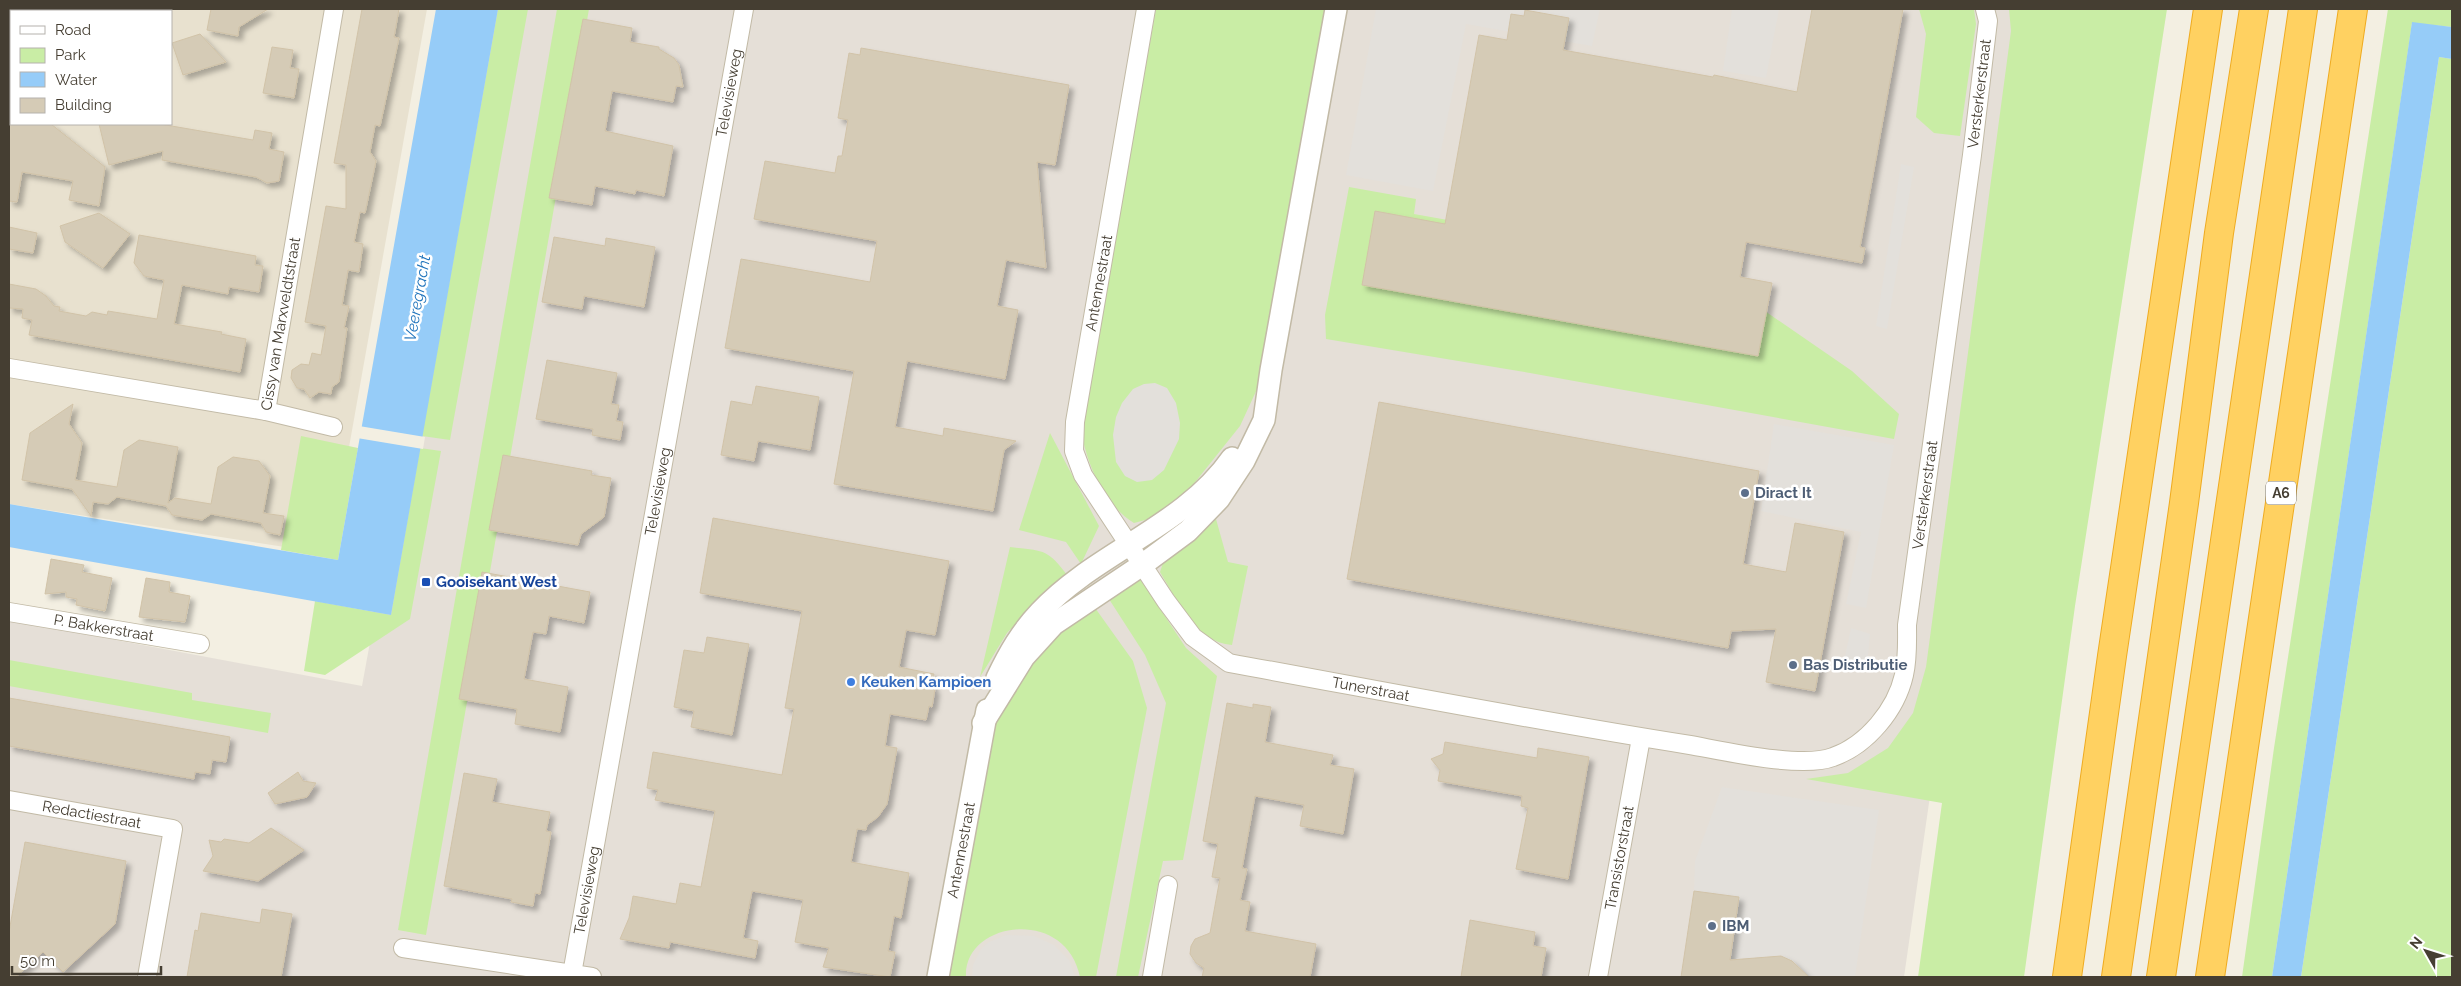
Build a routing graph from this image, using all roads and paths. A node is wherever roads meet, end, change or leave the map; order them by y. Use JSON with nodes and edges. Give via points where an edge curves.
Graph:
{"nodes":[{"id":1,"x":334,"y":9,"type":"edge"},
{"id":2,"x":744,"y":9,"type":"edge"},
{"id":3,"x":1146,"y":9,"type":"edge"},
{"id":4,"x":1336,"y":9,"type":"edge"},
{"id":5,"x":1985,"y":9,"type":"edge"},
{"id":6,"x":2208,"y":9,"type":"edge"},
{"id":7,"x":2254,"y":9,"type":"edge"},
{"id":8,"x":2305,"y":9,"type":"edge"},
{"id":9,"x":2353,"y":9,"type":"edge"},
{"id":10,"x":9,"y":368,"type":"edge"},
{"id":11,"x":1271,"y":370,"type":"junction"},
{"id":12,"x":266,"y":411,"type":"junction"},
{"id":13,"x":333,"y":427,"type":"dead end"},
{"id":14,"x":1128,"y":544,"type":"junction"},
{"id":15,"x":1142,"y":566,"type":"junction"},
{"id":16,"x":9,"y":612,"type":"edge"},
{"id":17,"x":200,"y":644,"type":"dead end"},
{"id":18,"x":983,"y":723,"type":"junction"},
{"id":19,"x":1640,"y":738,"type":"junction"},
{"id":20,"x":9,"y":800,"type":"edge"},
{"id":21,"x":1168,"y":885,"type":"dead end"},
{"id":22,"x":403,"y":948,"type":"dead end"},
{"id":23,"x":572,"y":974,"type":"junction"},
{"id":24,"x":147,"y":977,"type":"edge"},
{"id":25,"x":592,"y":977,"type":"edge"},
{"id":26,"x":938,"y":977,"type":"edge"},
{"id":27,"x":1152,"y":977,"type":"edge"},
{"id":28,"x":1598,"y":977,"type":"edge"},
{"id":29,"x":2067,"y":977,"type":"edge"},
{"id":30,"x":2116,"y":977,"type":"edge"},
{"id":31,"x":2161,"y":977,"type":"edge"},
{"id":32,"x":2210,"y":977,"type":"edge"}],
"edges":[{"from":1,"to":12,"type":"street","name":"Cissy van Marxveldtstraat"},
{"from":2,"to":23,"type":"street","name":"Televisieweg"},
{"from":3,"to":14,"type":"street","name":"Antennestraat","via":[[1075,422],[1074,451],[1083,475]]},
{"from":4,"to":11,"type":"street","name":"Antennestraat"},
{"from":5,"to":19,"type":"street","name":"Versterkerstraat","via":[[1988,21],[1972,155],[1906,624],[1908,651],[1898,696],[1880,723],[1858,744],[1832,758],[1799,761]]},
{"from":6,"to":29,"type":"highway"},
{"from":7,"to":30,"type":"highway","via":[[2219,233],[2183,513]]},
{"from":8,"to":31,"type":"highway"},
{"from":9,"to":32,"type":"highway","number":"A6"},
{"from":10,"to":12,"type":"street","name":"Cissy van Marxveldtstraat"},
{"from":11,"to":14,"type":"street","name":"Antennestraat","via":[[1252,425],[1230,460],[1202,493]]},
{"from":11,"to":15,"type":"street","name":"Antennestraat","via":[[1264,420],[1244,461],[1219,499],[1188,530]]},
{"from":12,"to":13,"type":"street"},
{"from":14,"to":15,"type":"street","name":"Antennestraat"},
{"from":14,"to":18,"type":"street","name":"Antennestraat","via":[[1081,576],[1040,611],[1014,642],[992,687]]},
{"from":15,"to":18,"type":"street","name":"Antennestraat","via":[[1054,624],[1024,657]]},
{"from":15,"to":19,"type":"street","name":"Tunerstraat","via":[[1193,637],[1229,663]]},
{"from":16,"to":17,"type":"street","name":"P. Bakkerstraat"},
{"from":18,"to":26,"type":"street","name":"Antennestraat"},
{"from":19,"to":28,"type":"street","name":"Transistorstraat"},
{"from":20,"to":24,"type":"street","name":"Redactiestraat","via":[[173,829]]},
{"from":21,"to":27,"type":"street"},
{"from":22,"to":23,"type":"street"},
{"from":23,"to":25,"type":"street"}]}
